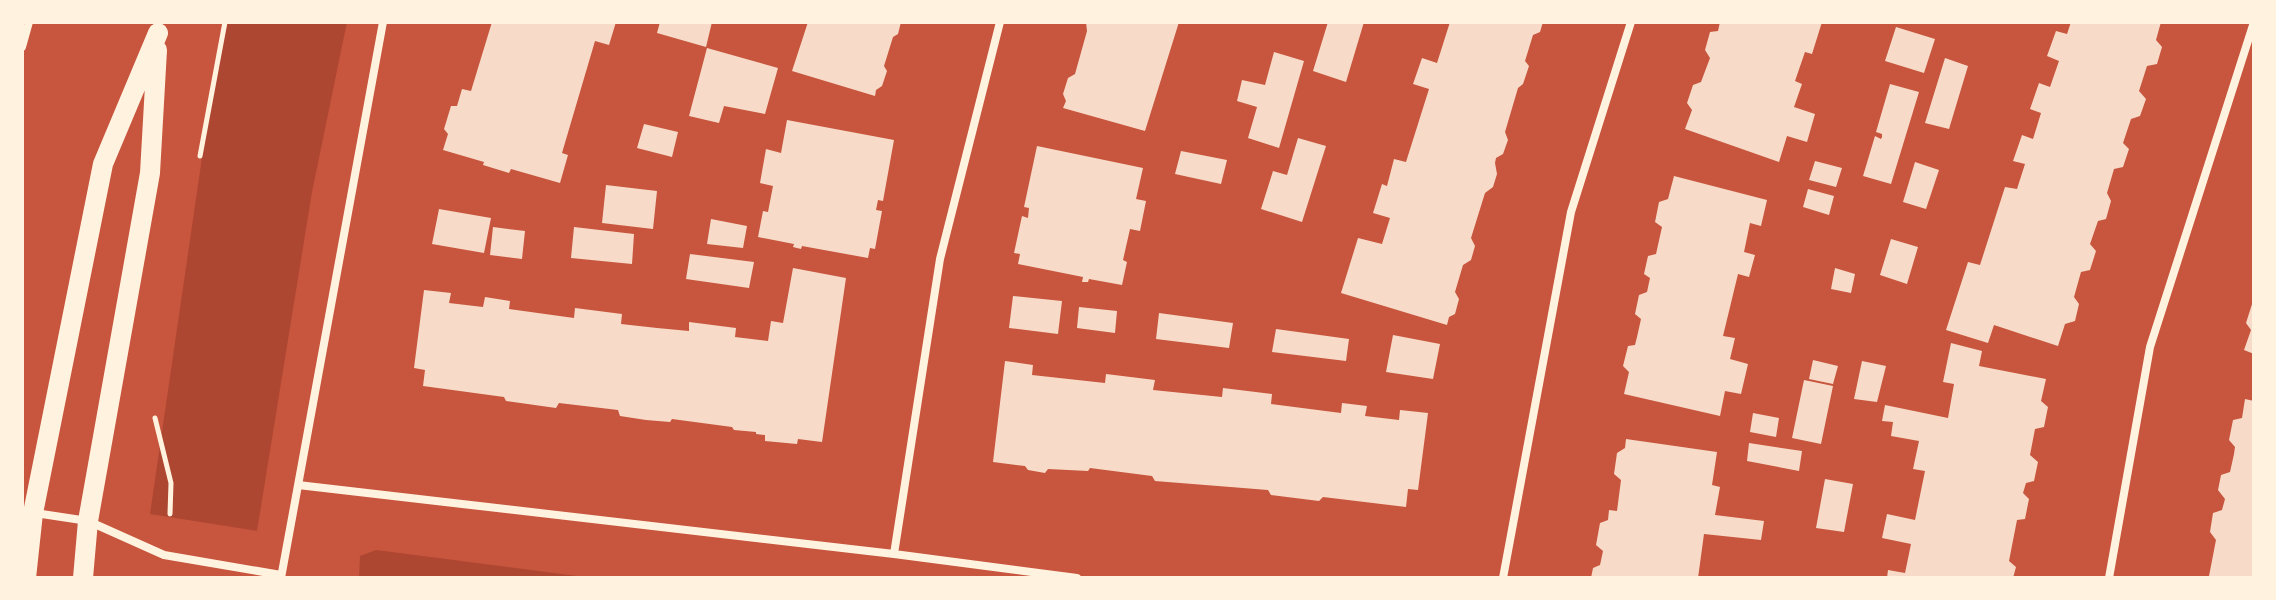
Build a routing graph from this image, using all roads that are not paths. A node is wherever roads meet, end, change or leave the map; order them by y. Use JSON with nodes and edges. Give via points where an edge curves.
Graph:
{"nodes":[{"id":1,"x":29,"y":22,"type":"edge"},
{"id":2,"x":383,"y":22,"type":"edge"},
{"id":3,"x":1000,"y":22,"type":"edge"},
{"id":4,"x":1631,"y":22,"type":"edge"},
{"id":5,"x":2254,"y":22,"type":"edge"},
{"id":6,"x":160,"y":27,"type":"edge"},
{"id":7,"x":22,"y":47,"type":"edge"},
{"id":8,"x":298,"y":485,"type":"junction"},
{"id":9,"x":27,"y":512,"type":"edge"},
{"id":10,"x":88,"y":521,"type":"junction"},
{"id":11,"x":894,"y":554,"type":"junction"},
{"id":12,"x":281,"y":577,"type":"edge"},
{"id":13,"x":26,"y":578,"type":"edge"},
{"id":14,"x":83,"y":578,"type":"edge"},
{"id":15,"x":1077,"y":578,"type":"edge"},
{"id":16,"x":1503,"y":578,"type":"edge"},
{"id":17,"x":2109,"y":578,"type":"edge"}],
"edges":[{"from":1,"to":7,"type":"street"},
{"from":2,"to":8,"type":"street"},
{"from":3,"to":11,"type":"street","via":[[940,259]]},
{"from":4,"to":16,"type":"street","via":[[1571,212]]},
{"from":5,"to":17,"type":"street","via":[[2150,347]]},
{"from":6,"to":9,"type":"main road","via":[[103,164]]},
{"from":6,"to":10,"type":"main road","via":[[150,173]]},
{"from":8,"to":11,"type":"street"},
{"from":8,"to":12,"type":"street"},
{"from":9,"to":10,"type":"street"},
{"from":9,"to":13,"type":"main road"},
{"from":10,"to":12,"type":"street","via":[[164,555]]},
{"from":10,"to":14,"type":"main road"},
{"from":11,"to":15,"type":"street"}]}
